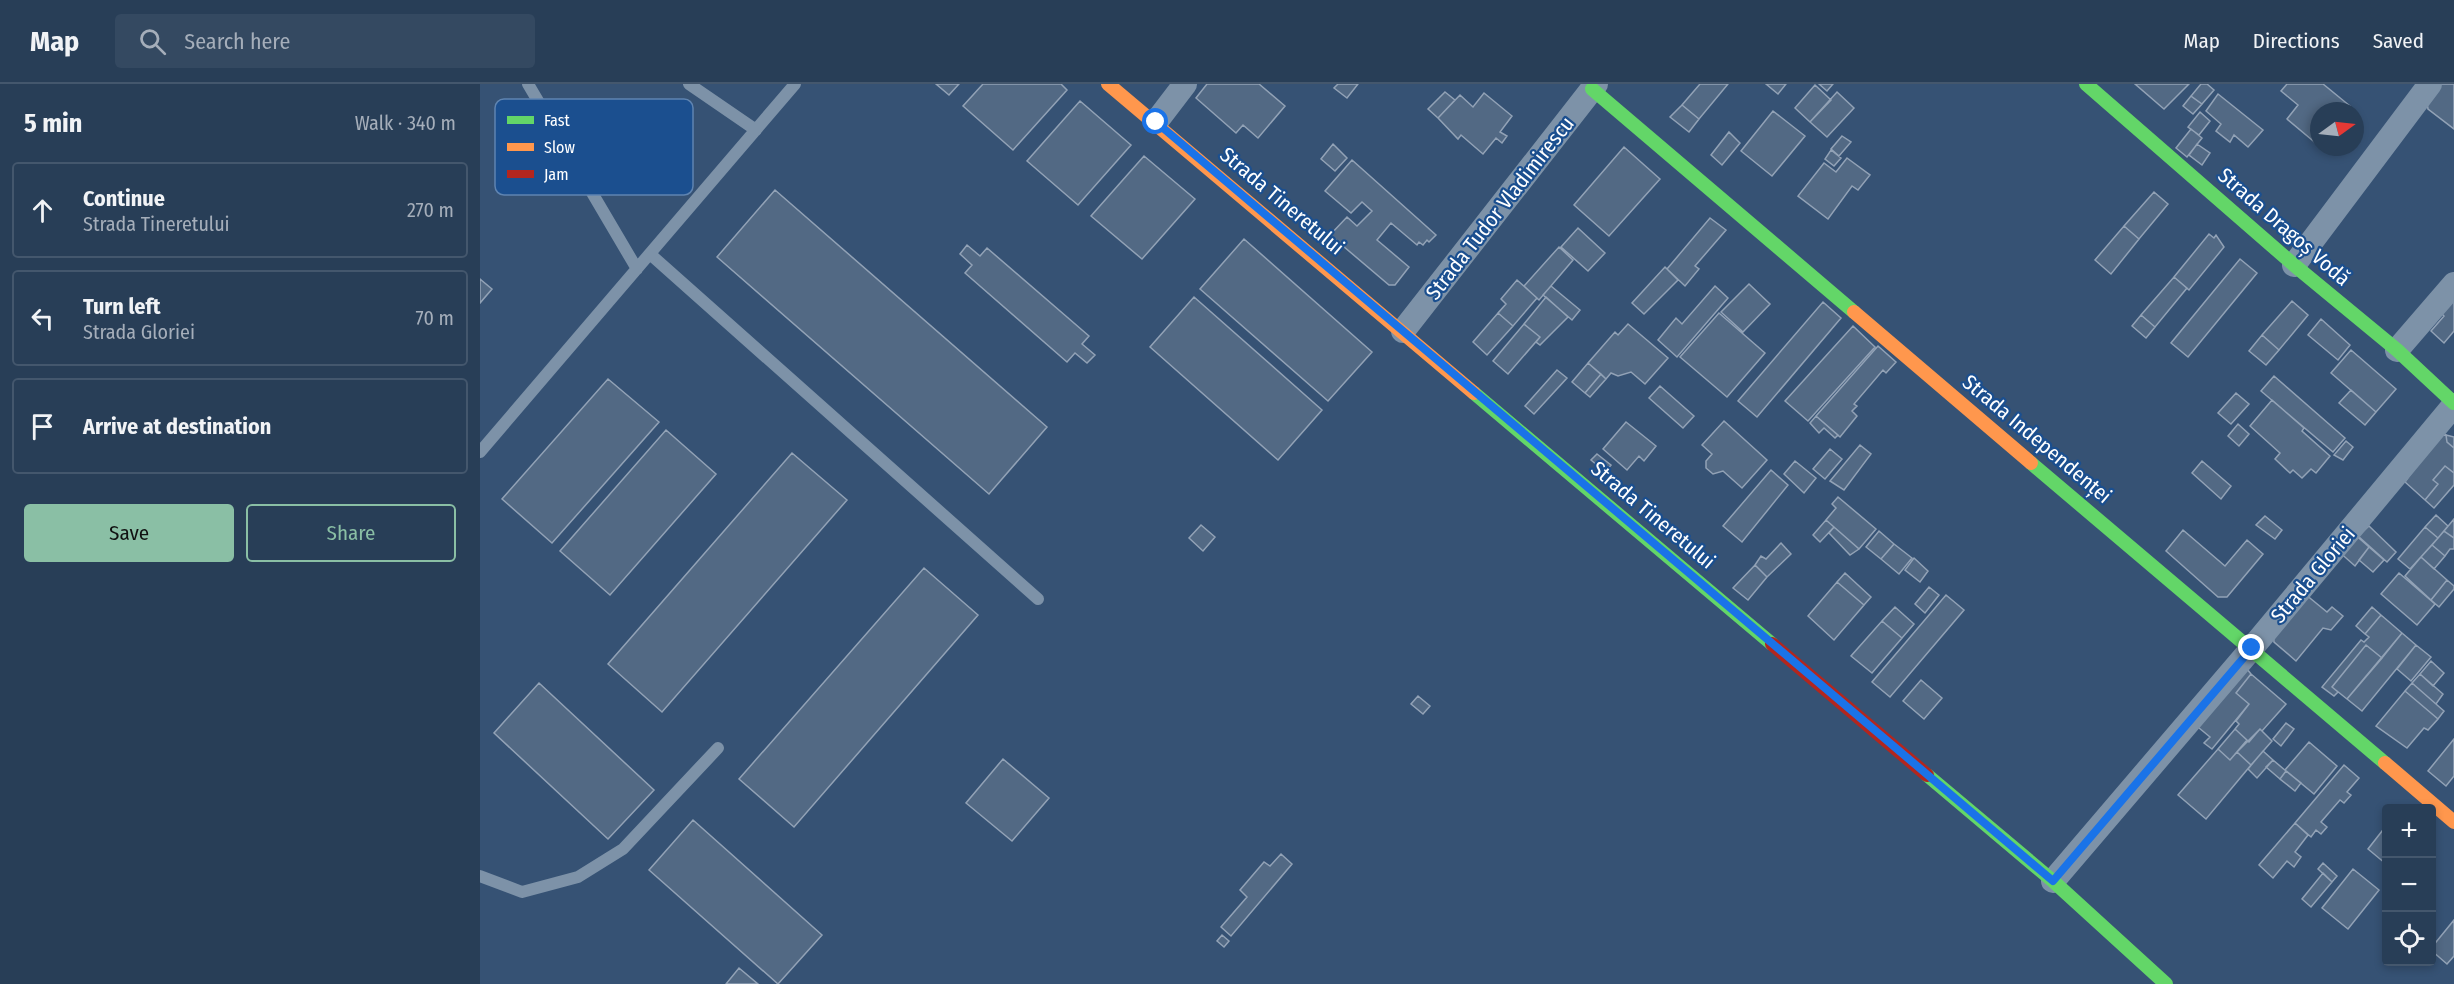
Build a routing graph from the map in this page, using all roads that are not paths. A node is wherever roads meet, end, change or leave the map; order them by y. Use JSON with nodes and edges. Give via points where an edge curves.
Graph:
{"nodes":[{"id":1,"x":528,"y":84,"type":"edge"},
{"id":2,"x":689,"y":84,"type":"edge"},
{"id":3,"x":795,"y":84,"type":"edge"},
{"id":4,"x":1108,"y":84,"type":"edge"},
{"id":5,"x":1185,"y":84,"type":"edge"},
{"id":6,"x":2086,"y":84,"type":"edge"},
{"id":7,"x":2430,"y":84,"type":"edge"},
{"id":8,"x":1594,"y":87,"type":"edge"},
{"id":9,"x":537,"y":99,"type":"edge"},
{"id":10,"x":1156,"y":122,"type":"junction"},
{"id":11,"x":756,"y":130,"type":"junction"},
{"id":12,"x":593,"y":195,"type":"edge"},
{"id":13,"x":650,"y":254,"type":"junction"},
{"id":14,"x":2294,"y":265,"type":"junction"},
{"id":15,"x":637,"y":269,"type":"junction"},
{"id":16,"x":2454,"y":284,"type":"edge"},
{"id":17,"x":1403,"y":332,"type":"junction"},
{"id":18,"x":2397,"y":350,"type":"junction"},
{"id":19,"x":2454,"y":404,"type":"edge"},
{"id":20,"x":482,"y":446,"type":"edge"},
{"id":21,"x":1038,"y":599,"type":"dead end"},
{"id":22,"x":2252,"y":648,"type":"junction"},
{"id":23,"x":718,"y":748,"type":"dead end"},
{"id":24,"x":2454,"y":822,"type":"edge"},
{"id":25,"x":480,"y":876,"type":"edge"},
{"id":26,"x":2053,"y":881,"type":"junction"},
{"id":27,"x":2166,"y":984,"type":"edge"}],
"edges":[{"from":1,"to":9,"type":"lane"},
{"from":2,"to":11,"type":"lane"},
{"from":3,"to":11,"type":"lane"},
{"from":4,"to":10,"type":"street","name":"Strada Tineretului"},
{"from":5,"to":10,"type":"street"},
{"from":6,"to":14,"type":"street","name":"Strada Dragoș Vodă"},
{"from":7,"to":14,"type":"street"},
{"from":8,"to":17,"type":"street","name":"Strada Tudor Vladimirescu"},
{"from":8,"to":22,"type":"street","name":"Strada Independenței"},
{"from":10,"to":17,"type":"street","name":"Strada Tineretului"},
{"from":11,"to":13,"type":"lane"},
{"from":12,"to":15,"type":"lane"},
{"from":13,"to":15,"type":"lane"},
{"from":13,"to":21,"type":"lane"},
{"from":14,"to":18,"type":"street","name":"Strada Dragoș Vodă"},
{"from":15,"to":20,"type":"lane"},
{"from":16,"to":18,"type":"street"},
{"from":17,"to":26,"type":"street","name":"Strada Tineretului"},
{"from":18,"to":19,"type":"street","name":"Strada Dragoș Vodă"},
{"from":19,"to":22,"type":"street","name":"Strada Gloriei"},
{"from":22,"to":24,"type":"street","name":"Strada Independenței"},
{"from":22,"to":26,"type":"street","name":"Strada Gloriei"},
{"from":23,"to":25,"type":"lane","via":[[623,849],[578,877],[522,892]]},
{"from":26,"to":27,"type":"street","name":"Strada Tineretului"}]}
